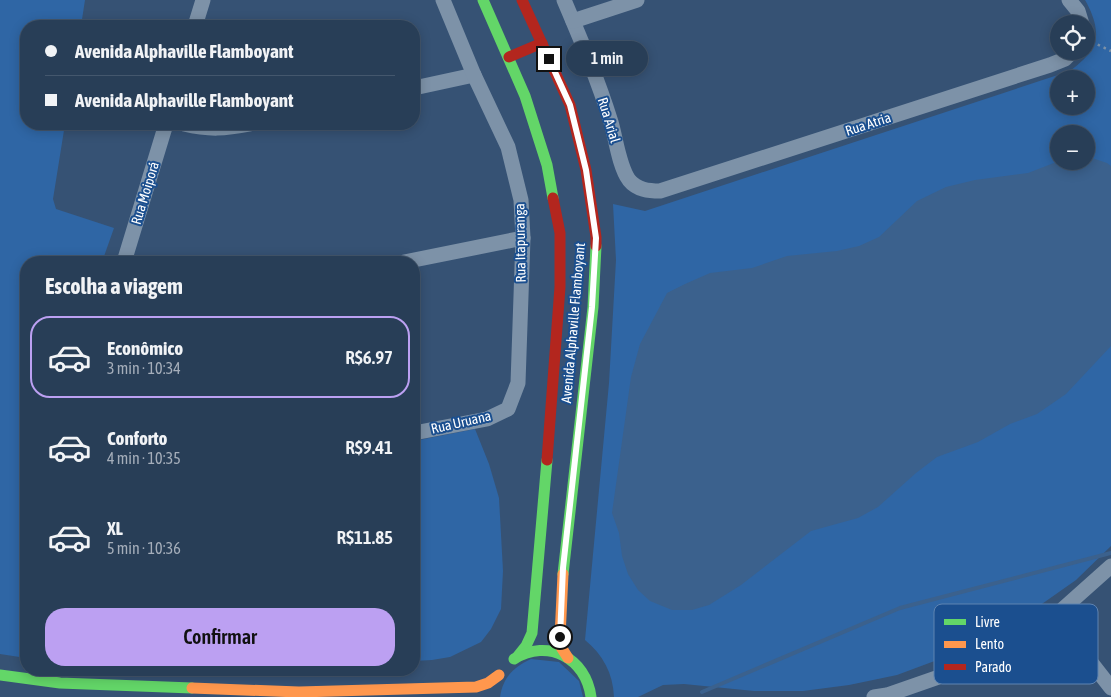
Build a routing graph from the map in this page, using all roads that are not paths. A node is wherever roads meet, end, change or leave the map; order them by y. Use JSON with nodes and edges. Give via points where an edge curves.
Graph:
{"nodes":[{"id":1,"x":204,"y":0,"type":"edge"},
{"id":2,"x":443,"y":0,"type":"edge"},
{"id":3,"x":483,"y":0,"type":"edge"},
{"id":4,"x":522,"y":0,"type":"edge"},
{"id":5,"x":564,"y":0,"type":"edge"},
{"id":6,"x":637,"y":0,"type":"edge"},
{"id":7,"x":198,"y":20,"type":"edge"},
{"id":8,"x":573,"y":21,"type":"junction"},
{"id":9,"x":542,"y":43,"type":"junction"},
{"id":10,"x":509,"y":57,"type":"junction"},
{"id":11,"x":1062,"y":60,"type":"edge"},
{"id":12,"x":474,"y":75,"type":"junction"},
{"id":13,"x":420,"y":87,"type":"edge"},
{"id":14,"x":164,"y":130,"type":"edge"},
{"id":15,"x":660,"y":191,"type":"joint"},
{"id":16,"x":523,"y":238,"type":"junction"},
{"id":17,"x":126,"y":256,"type":"edge"},
{"id":18,"x":420,"y":259,"type":"edge"},
{"id":19,"x":508,"y":408,"type":"joint"},
{"id":20,"x":420,"y":432,"type":"edge"},
{"id":21,"x":1111,"y":566,"type":"edge"},
{"id":22,"x":1068,"y":604,"type":"edge"},
{"id":23,"x":518,"y":656,"type":"junction"},
{"id":24,"x":568,"y":658,"type":"junction"},
{"id":25,"x":1098,"y":671,"type":"edge"},
{"id":26,"x":0,"y":675,"type":"edge"},
{"id":27,"x":499,"y":675,"type":"junction"},
{"id":28,"x":934,"y":678,"type":"edge"},
{"id":29,"x":1111,"y":688,"type":"edge"},
{"id":30,"x":492,"y":697,"type":"edge"},
{"id":31,"x":592,"y":697,"type":"edge"},
{"id":32,"x":874,"y":697,"type":"edge"}],
"edges":[{"from":1,"to":7,"type":"street"},
{"from":2,"to":12,"type":"street","name":"Rua Itapuranga"},
{"from":3,"to":10,"type":"street","name":"Avenida Alphaville Flamboyant"},
{"from":4,"to":9,"type":"street","name":"Avenida Alphaville Flamboyant"},
{"from":5,"to":8,"type":"street","name":"Rua Arial"},
{"from":6,"to":8,"type":"street"},
{"from":8,"to":15,"type":"street","name":"Rua Arial","via":[[629,180],[647,191]]},
{"from":9,"to":10,"type":"street"},
{"from":9,"to":24,"type":"street","name":"Avenida Alphaville Flamboyant","via":[[570,105],[586,170],[596,238],[592,307],[563,568],[560,637],[561,647]]},
{"from":10,"to":23,"type":"street","name":"Avenida Alphaville Flamboyant","via":[[547,165],[560,233],[560,287],[539,564],[532,634]]},
{"from":11,"to":15,"type":"street","name":"Rua Atria"},
{"from":12,"to":13,"type":"street"},
{"from":12,"to":16,"type":"street","name":"Rua Itapuranga","via":[[508,147],[521,200]]},
{"from":14,"to":17,"type":"street","name":"Rua Moiporá"},
{"from":16,"to":18,"type":"street"},
{"from":16,"to":19,"type":"street","name":"Rua Itapuranga","via":[[518,383]]},
{"from":19,"to":20,"type":"street","name":"Rua Uruana","via":[[487,418]]},
{"from":21,"to":22,"type":"street"},
{"from":23,"to":24,"type":"street","via":[[535,650],[552,651]]},
{"from":23,"to":27,"type":"street","name":"Avenida Alphaville Flamboyant","via":[[504,666]]},
{"from":24,"to":31,"type":"street","via":[[581,669],[590,685]]},
{"from":25,"to":29,"type":"street"},
{"from":26,"to":27,"type":"street","via":[[60,683],[299,692],[476,687]]},
{"from":27,"to":30,"type":"street"},
{"from":28,"to":32,"type":"street"}]}
